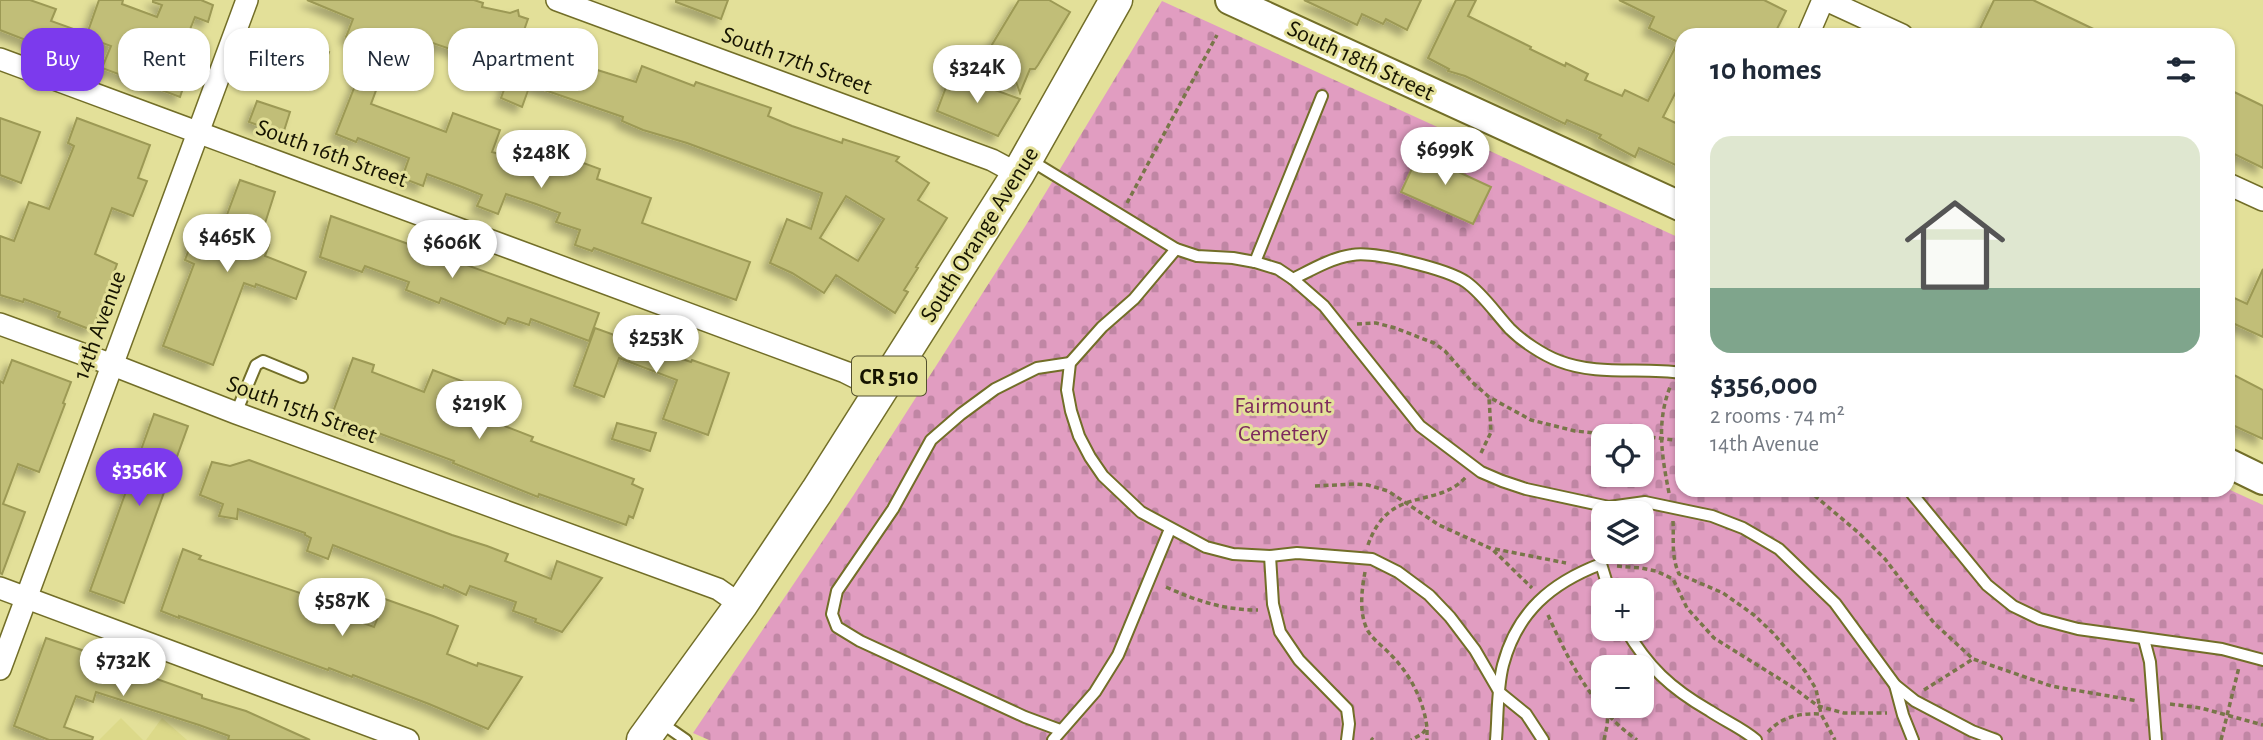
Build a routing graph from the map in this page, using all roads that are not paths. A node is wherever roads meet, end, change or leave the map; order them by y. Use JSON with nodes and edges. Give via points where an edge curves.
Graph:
{"nodes":[{"id":1,"x":247,"y":0,"type":"edge"},
{"id":2,"x":557,"y":0,"type":"edge"},
{"id":3,"x":1116,"y":0,"type":"edge"},
{"id":4,"x":1230,"y":0,"type":"edge"},
{"id":5,"x":1824,"y":0,"type":"edge"},
{"id":6,"x":1811,"y":28,"type":"edge"},
{"id":7,"x":1886,"y":28,"type":"edge"},
{"id":8,"x":0,"y":59,"type":"edge"},
{"id":9,"x":1322,"y":96,"type":"dead end"},
{"id":10,"x":198,"y":131,"type":"junction"},
{"id":11,"x":1022,"y":166,"type":"junction"},
{"id":12,"x":2235,"y":187,"type":"edge"},
{"id":13,"x":2263,"y":200,"type":"edge"},
{"id":14,"x":1675,"y":204,"type":"edge"},
{"id":15,"x":1177,"y":249,"type":"junction"},
{"id":16,"x":1255,"y":262,"type":"junction"},
{"id":17,"x":1293,"y":279,"type":"junction"},
{"id":18,"x":0,"y":324,"type":"edge"},
{"id":19,"x":1070,"y":363,"type":"junction"},
{"id":20,"x":113,"y":365,"type":"junction"},
{"id":21,"x":1675,"y":373,"type":"edge"},
{"id":22,"x":302,"y":377,"type":"dead end"},
{"id":23,"x":881,"y":390,"type":"junction"},
{"id":24,"x":236,"y":413,"type":"junction"},
{"id":25,"x":2235,"y":466,"type":"edge"},
{"id":26,"x":2263,"y":480,"type":"edge"},
{"id":27,"x":1915,"y":497,"type":"edge"},
{"id":28,"x":1654,"y":503,"type":"edge"},
{"id":29,"x":1591,"y":506,"type":"edge"},
{"id":30,"x":1171,"y":529,"type":"junction"},
{"id":31,"x":1270,"y":556,"type":"junction"},
{"id":32,"x":1601,"y":564,"type":"joint"},
{"id":33,"x":1605,"y":578,"type":"edge"},
{"id":34,"x":0,"y":588,"type":"edge"},
{"id":35,"x":26,"y":597,"type":"junction"},
{"id":36,"x":741,"y":605,"type":"junction"},
{"id":37,"x":2144,"y":639,"type":"junction"},
{"id":38,"x":1633,"y":641,"type":"edge"},
{"id":39,"x":2263,"y":660,"type":"edge"},
{"id":40,"x":0,"y":669,"type":"edge"},
{"id":41,"x":1895,"y":685,"type":"junction"},
{"id":42,"x":1500,"y":693,"type":"junction"},
{"id":43,"x":650,"y":730,"type":"edge"},
{"id":44,"x":1057,"y":735,"type":"edge"},
{"id":45,"x":1760,"y":738,"type":"edge"},
{"id":46,"x":408,"y":740,"type":"edge"},
{"id":47,"x":685,"y":740,"type":"edge"},
{"id":48,"x":1347,"y":740,"type":"edge"},
{"id":49,"x":1496,"y":740,"type":"edge"},
{"id":50,"x":1544,"y":740,"type":"edge"},
{"id":51,"x":1913,"y":740,"type":"edge"},
{"id":52,"x":1996,"y":740,"type":"edge"},
{"id":53,"x":2156,"y":740,"type":"edge"}],
"edges":[{"from":1,"to":10,"type":"street","name":"14th Avenue"},
{"from":2,"to":11,"type":"street","name":"South 17th Street","via":[[992,160]]},
{"from":3,"to":11,"type":"main road","name":"South Orange Avenue","number":"CR 510"},
{"from":4,"to":14,"type":"street","name":"South 18th Street"},
{"from":5,"to":6,"type":"street"},
{"from":5,"to":7,"type":"street"},
{"from":8,"to":10,"type":"street","name":"South 16th Street"},
{"from":9,"to":16,"type":"lane"},
{"from":10,"to":20,"type":"street","name":"14th Avenue"},
{"from":10,"to":23,"type":"street","name":"South 16th Street","via":[[845,372]]},
{"from":11,"to":15,"type":"lane","via":[[1121,214]]},
{"from":11,"to":23,"type":"main road","name":"South Orange Avenue","number":"CR 510"},
{"from":12,"to":13,"type":"street"},
{"from":15,"to":16,"type":"lane","via":[[1196,256]]},
{"from":15,"to":19,"type":"lane"},
{"from":16,"to":17,"type":"lane"},
{"from":17,"to":21,"type":"lane","via":[[1353,254],[1426,266],[1465,282],[1513,331],[1559,361]]},
{"from":17,"to":29,"type":"lane","via":[[1324,306],[1420,426],[1474,467],[1502,481]]},
{"from":18,"to":20,"type":"street","name":"South 15th Street"},
{"from":19,"to":30,"type":"lane","via":[[1067,390],[1071,411],[1090,457],[1121,495]]},
{"from":19,"to":44,"type":"lane","via":[[1037,368],[995,389],[932,440],[893,509],[836,591],[832,614],[837,627],[860,641]]},
{"from":20,"to":24,"type":"street","name":"South 15th Street"},
{"from":20,"to":35,"type":"street","name":"14th Avenue"},
{"from":22,"to":24,"type":"lane","via":[[263,361],[256,365]]},
{"from":23,"to":36,"type":"main road","name":"South Orange Avenue","number":"CR 510"},
{"from":24,"to":36,"type":"street","name":"South 15th Street","via":[[718,589]]},
{"from":25,"to":26,"type":"street"},
{"from":27,"to":37,"type":"lane","via":[[1987,585],[2013,606],[2078,629]]},
{"from":28,"to":41,"type":"lane","via":[[1712,516],[1779,549],[1835,603]]},
{"from":30,"to":31,"type":"lane","via":[[1206,547]]},
{"from":30,"to":44,"type":"lane","via":[[1118,655],[1095,692]]},
{"from":31,"to":42,"type":"lane","via":[[1297,553],[1372,559],[1398,572],[1450,617]]},
{"from":31,"to":48,"type":"lane","via":[[1280,632],[1299,660],[1347,709]]},
{"from":32,"to":33,"type":"lane"},
{"from":32,"to":42,"type":"lane","via":[[1541,597],[1520,626],[1503,665]]},
{"from":34,"to":35,"type":"street"},
{"from":35,"to":40,"type":"street","name":"14th Avenue"},
{"from":35,"to":46,"type":"street"},
{"from":36,"to":43,"type":"main road","name":"South Orange Avenue","number":"CR 510"},
{"from":37,"to":39,"type":"lane","via":[[2222,649]]},
{"from":37,"to":53,"type":"lane"},
{"from":38,"to":45,"type":"lane","via":[[1681,694]]},
{"from":41,"to":51,"type":"lane"},
{"from":41,"to":52,"type":"lane","via":[[1915,701]]},
{"from":42,"to":49,"type":"lane"},
{"from":42,"to":50,"type":"lane"},
{"from":43,"to":47,"type":"lane"}]}
